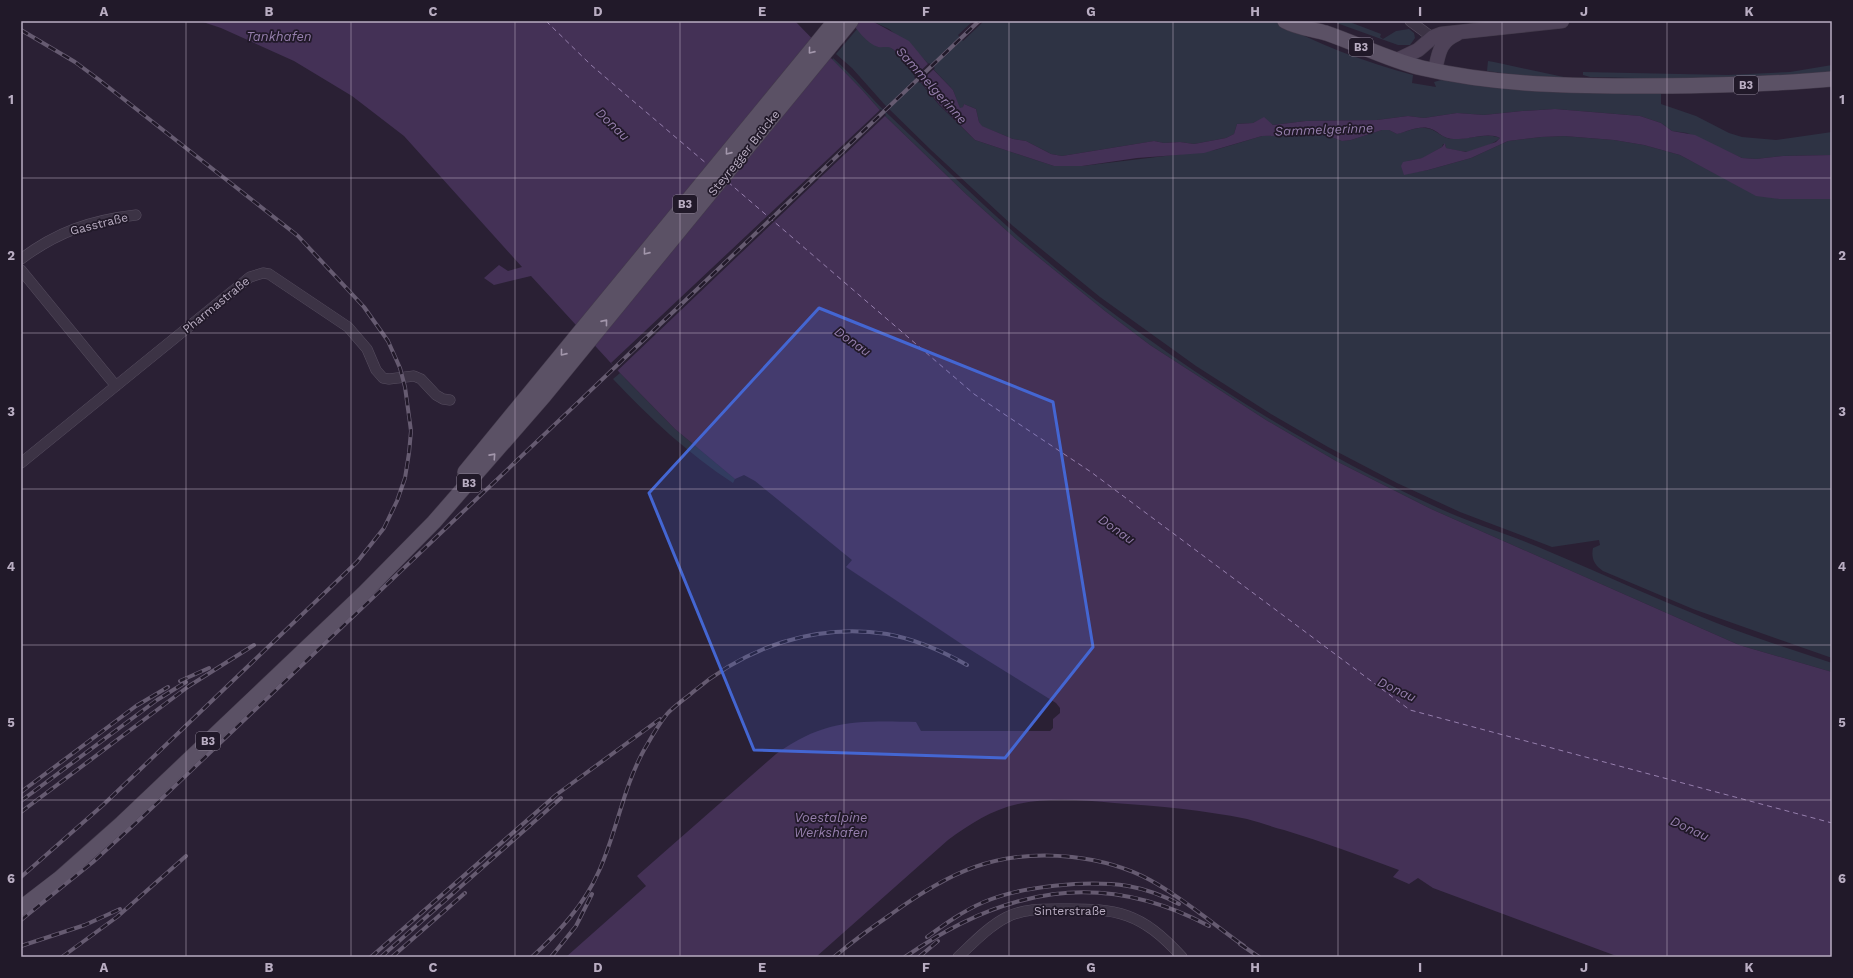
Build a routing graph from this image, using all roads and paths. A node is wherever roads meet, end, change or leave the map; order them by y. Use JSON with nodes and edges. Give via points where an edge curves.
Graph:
{"nodes":[{"id":1,"x":835,"y":21,"type":"edge"},
{"id":2,"x":851,"y":21,"type":"edge"},
{"id":3,"x":1285,"y":21,"type":"edge"},
{"id":4,"x":1309,"y":21,"type":"edge"},
{"id":5,"x":1410,"y":21,"type":"edge"},
{"id":6,"x":1562,"y":21,"type":"edge"},
{"id":7,"x":1326,"y":33,"type":"junction"},
{"id":8,"x":1437,"y":41,"type":"junction"},
{"id":9,"x":1397,"y":60,"type":"junction"},
{"id":10,"x":1428,"y":69,"type":"junction"},
{"id":11,"x":1832,"y":80,"type":"edge"},
{"id":12,"x":136,"y":214,"type":"dead end"},
{"id":13,"x":21,"y":259,"type":"edge"},
{"id":14,"x":21,"y":270,"type":"edge"},
{"id":15,"x":116,"y":386,"type":"junction"},
{"id":16,"x":540,"y":391,"type":"junction"},
{"id":17,"x":450,"y":400,"type":"dead end"},
{"id":18,"x":21,"y":463,"type":"edge"},
{"id":19,"x":21,"y":896,"type":"edge"},
{"id":20,"x":21,"y":908,"type":"edge"},
{"id":21,"x":958,"y":957,"type":"edge"},
{"id":22,"x":1182,"y":957,"type":"edge"}],
"edges":[{"from":1,"to":16,"type":"main road","name":"Steyregger Brücke","number":"B3","one_way":true},
{"from":16,"to":2,"type":"main road","name":"Steyregger Brücke","number":"B3","one_way":true},
{"from":3,"to":7,"type":"main road","number":"B3"},
{"from":4,"to":7,"type":"main road","number":"B3"},
{"from":5,"to":8,"type":"street"},
{"from":6,"to":8,"type":"street","via":[[1463,31]]},
{"from":7,"to":9,"type":"main road","number":"B3"},
{"from":8,"to":9,"type":"street"},
{"from":8,"to":10,"type":"street","via":[[1428,45]]},
{"from":9,"to":10,"type":"main road","number":"B3"},
{"from":10,"to":11,"type":"main road","number":"B3","via":[[1491,80],[1574,85],[1726,85]]},
{"from":12,"to":13,"type":"street","name":"Gasstraße","via":[[69,230]]},
{"from":14,"to":15,"type":"street"},
{"from":15,"to":17,"type":"street","name":"Pharmastraße","via":[[250,277],[263,273],[269,274],[348,327],[367,349],[376,370],[383,378],[414,376],[421,379],[436,395]]},
{"from":15,"to":18,"type":"street","name":"Pharmastraße"},
{"from":16,"to":19,"type":"main road","number":"B3","via":[[426,517],[374,570],[115,817]]},
{"from":20,"to":16,"type":"main road","number":"B3","one_way":true,"via":[[60,878],[122,823],[385,572],[434,522]]},
{"from":21,"to":22,"type":"street","name":"Sinterstraße","via":[[993,926],[1008,917],[1037,910],[1093,908],[1124,913],[1138,919],[1162,936]]}]}
